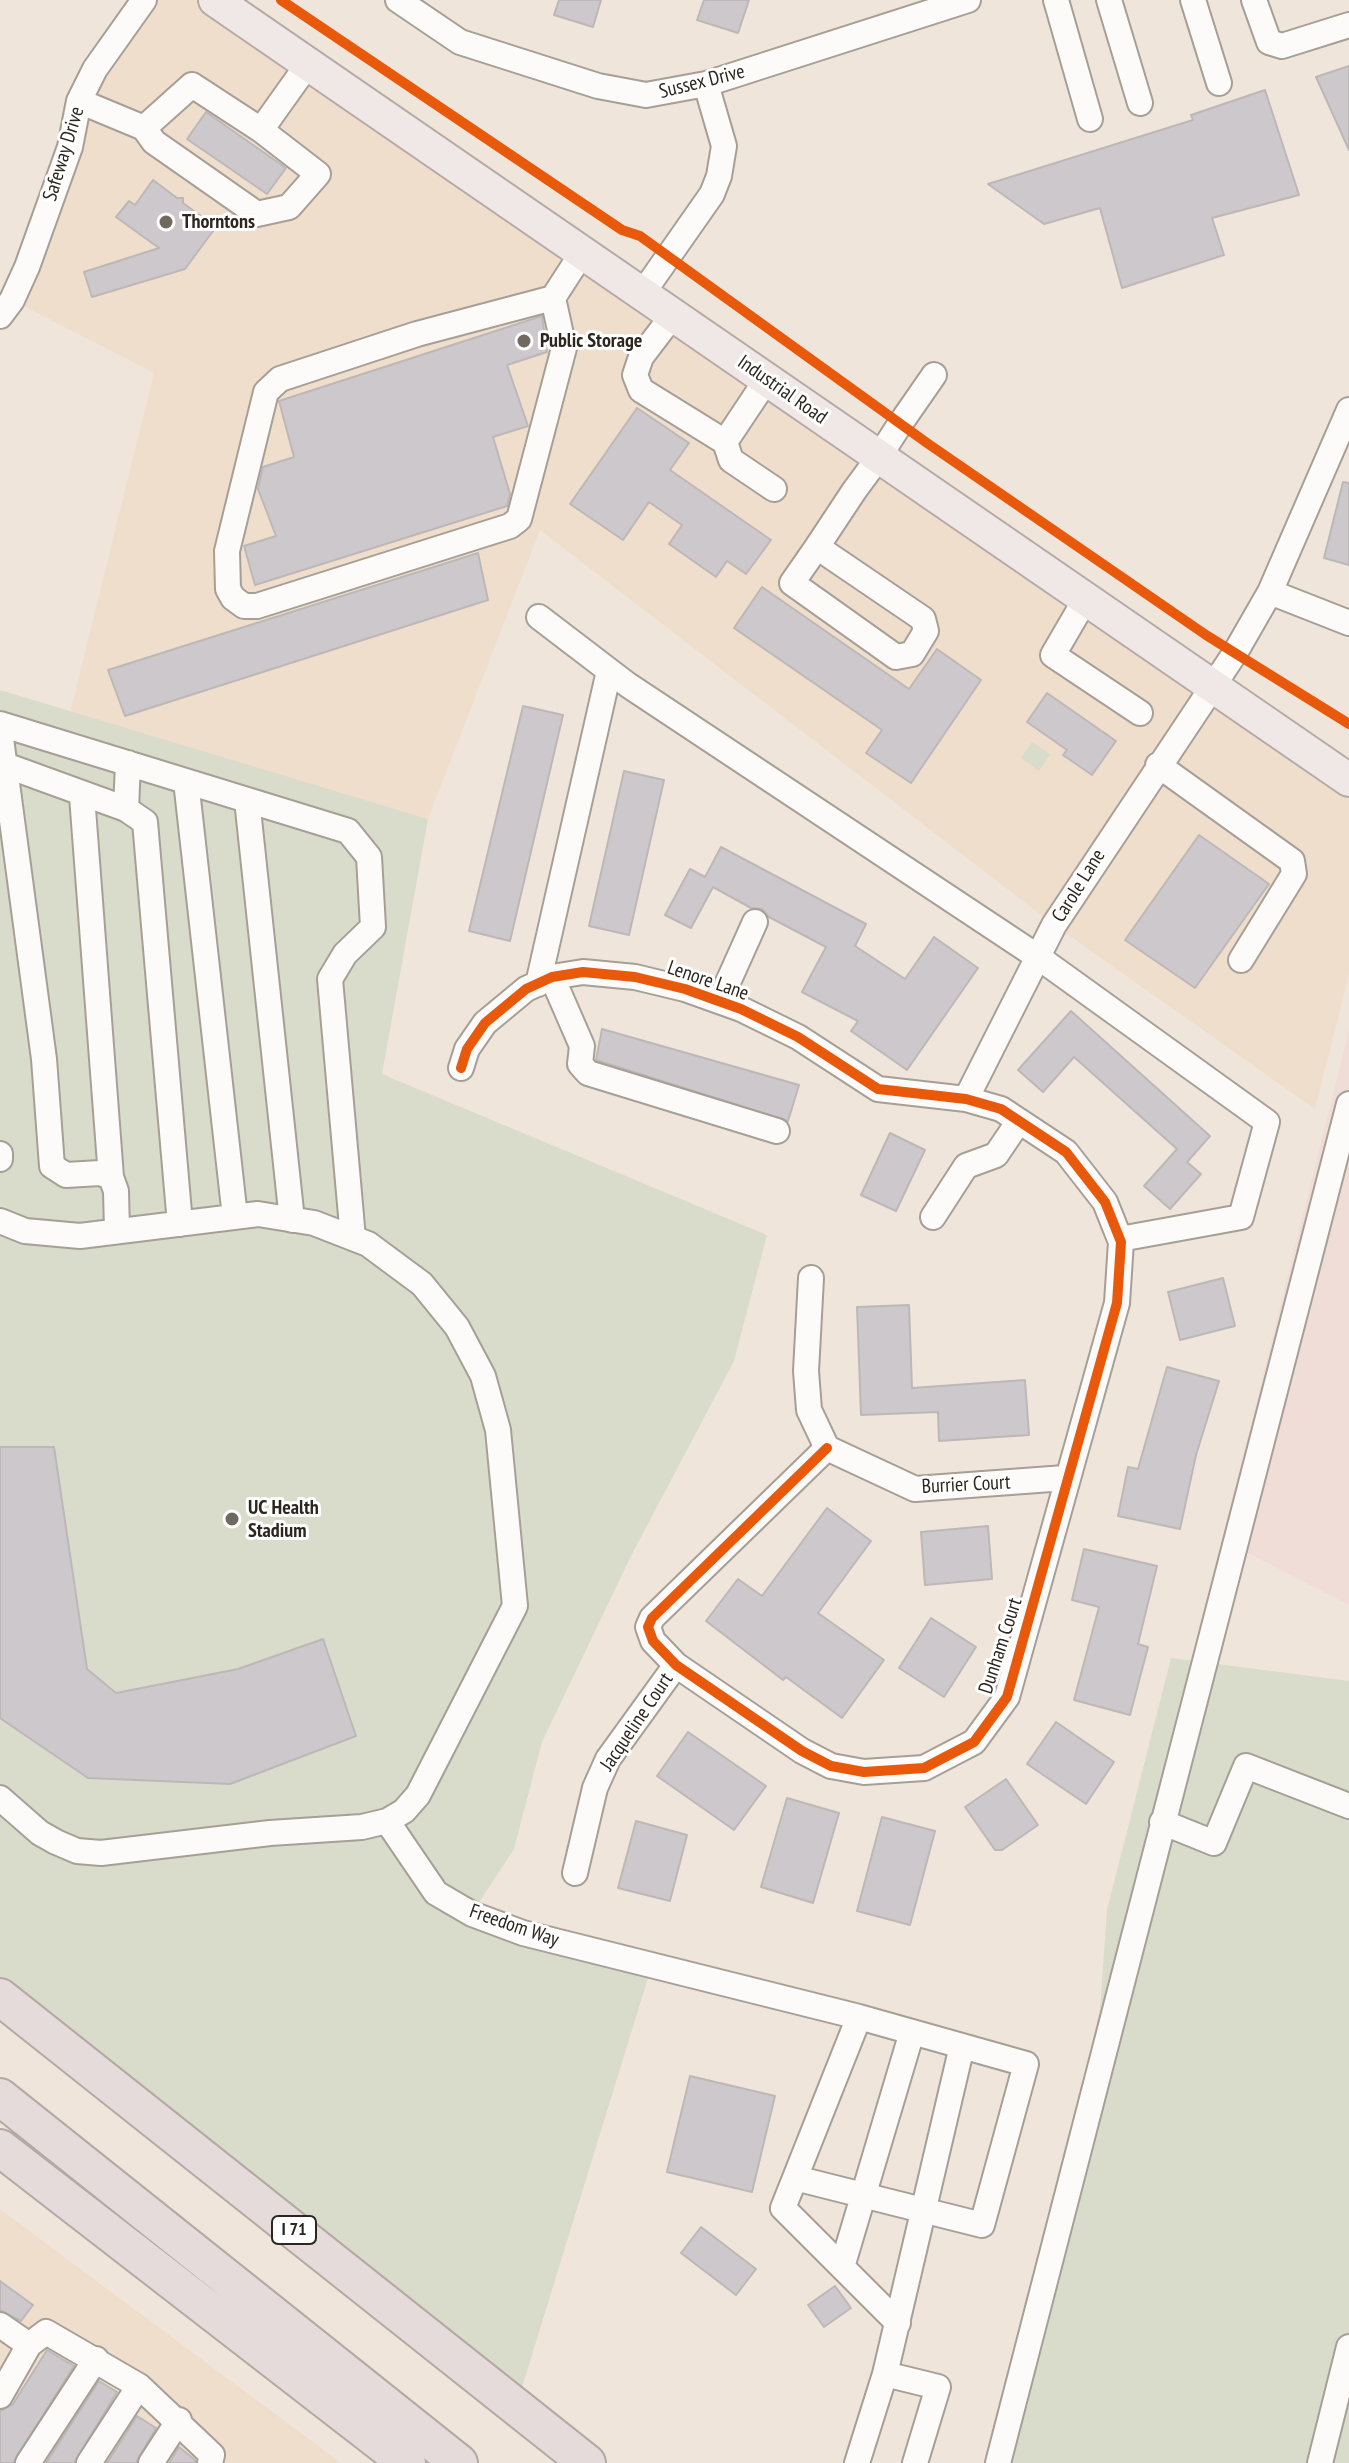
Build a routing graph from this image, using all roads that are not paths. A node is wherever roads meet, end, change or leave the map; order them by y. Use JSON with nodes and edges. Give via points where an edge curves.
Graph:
{"nodes":[{"id":1,"x":144,"y":0,"type":"edge"},
{"id":2,"x":215,"y":0,"type":"edge"},
{"id":3,"x":398,"y":0,"type":"edge"},
{"id":4,"x":968,"y":0,"type":"edge"},
{"id":5,"x":1056,"y":0,"type":"edge"},
{"id":6,"x":1109,"y":0,"type":"edge"},
{"id":7,"x":1193,"y":0,"type":"edge"},
{"id":8,"x":1254,"y":0,"type":"edge"},
{"id":9,"x":1349,"y":25,"type":"edge"},
{"id":10,"x":308,"y":64,"type":"junction"},
{"id":11,"x":1219,"y":83,"type":"dead end"},
{"id":12,"x":706,"y":84,"type":"junction"},
{"id":13,"x":79,"y":101,"type":"junction"},
{"id":14,"x":1140,"y":103,"type":"dead end"},
{"id":15,"x":1090,"y":119,"type":"dead end"},
{"id":16,"x":144,"y":128,"type":"junction"},
{"id":17,"x":261,"y":130,"type":"junction"},
{"id":18,"x":582,"y":253,"type":"junction"},
{"id":19,"x":642,"y":294,"type":"junction"},
{"id":20,"x":553,"y":298,"type":"junction"},
{"id":21,"x":673,"y":315,"type":"junction"},
{"id":22,"x":0,"y":316,"type":"edge"},
{"id":23,"x":934,"y":375,"type":"dead end"},
{"id":24,"x":767,"y":379,"type":"junction"},
{"id":25,"x":1349,"y":410,"type":"edge"},
{"id":26,"x":725,"y":442,"type":"junction"},
{"id":27,"x":879,"y":457,"type":"junction"},
{"id":28,"x":774,"y":489,"type":"dead end"},
{"id":29,"x":817,"y":547,"type":"junction"},
{"id":30,"x":1270,"y":592,"type":"junction"},
{"id":31,"x":1085,"y":600,"type":"junction"},
{"id":32,"x":539,"y":617,"type":"dead end"},
{"id":33,"x":1349,"y":623,"type":"edge"},
{"id":34,"x":609,"y":671,"type":"junction"},
{"id":35,"x":1211,"y":685,"type":"junction"},
{"id":36,"x":1140,"y":713,"type":"dead end"},
{"id":37,"x":0,"y":724,"type":"edge"},
{"id":38,"x":0,"y":731,"type":"edge"},
{"id":39,"x":63,"y":743,"type":"junction"},
{"id":40,"x":128,"y":763,"type":"junction"},
{"id":41,"x":5,"y":765,"type":"junction"},
{"id":42,"x":1158,"y":765,"type":"junction"},
{"id":43,"x":1349,"y":780,"type":"edge"},
{"id":44,"x":186,"y":781,"type":"junction"},
{"id":45,"x":71,"y":792,"type":"junction"},
{"id":46,"x":247,"y":800,"type":"junction"},
{"id":47,"x":126,"y":809,"type":"junction"},
{"id":48,"x":755,"y":922,"type":"dead end"},
{"id":49,"x":1038,"y":957,"type":"junction"},
{"id":50,"x":1241,"y":960,"type":"dead end"},
{"id":51,"x":545,"y":980,"type":"junction"},
{"id":52,"x":720,"y":1000,"type":"junction"},
{"id":53,"x":461,"y":1068,"type":"dead end"},
{"id":54,"x":966,"y":1099,"type":"junction"},
{"id":55,"x":1349,"y":1104,"type":"edge"},
{"id":56,"x":1019,"y":1121,"type":"junction"},
{"id":57,"x":777,"y":1131,"type":"dead end"},
{"id":58,"x":111,"y":1177,"type":"junction"},
{"id":59,"x":235,"y":1217,"type":"junction"},
{"id":60,"x":933,"y":1217,"type":"dead end"},
{"id":61,"x":292,"y":1220,"type":"junction"},
{"id":62,"x":0,"y":1221,"type":"edge"},
{"id":63,"x":180,"y":1224,"type":"junction"},
{"id":64,"x":117,"y":1231,"type":"junction"},
{"id":65,"x":353,"y":1238,"type":"junction"},
{"id":66,"x":1120,"y":1239,"type":"junction"},
{"id":67,"x":811,"y":1278,"type":"dead end"},
{"id":68,"x":827,"y":1448,"type":"junction"},
{"id":69,"x":1065,"y":1478,"type":"junction"},
{"id":70,"x":676,"y":1665,"type":"junction"},
{"id":71,"x":0,"y":1798,"type":"edge"},
{"id":72,"x":1349,"y":1806,"type":"edge"},
{"id":73,"x":387,"y":1821,"type":"junction"},
{"id":74,"x":1162,"y":1822,"type":"junction"},
{"id":75,"x":575,"y":1873,"type":"dead end"},
{"id":76,"x":0,"y":1997,"type":"edge"},
{"id":77,"x":859,"y":2017,"type":"junction"},
{"id":78,"x":912,"y":2032,"type":"junction"},
{"id":79,"x":962,"y":2046,"type":"junction"},
{"id":80,"x":0,"y":2097,"type":"edge"},
{"id":81,"x":0,"y":2148,"type":"edge"},
{"id":82,"x":795,"y":2178,"type":"junction"},
{"id":83,"x":864,"y":2195,"type":"junction"},
{"id":84,"x":925,"y":2211,"type":"junction"},
{"id":85,"x":842,"y":2267,"type":"junction"},
{"id":86,"x":898,"y":2323,"type":"junction"},
{"id":87,"x":0,"y":2325,"type":"edge"},
{"id":88,"x":29,"y":2345,"type":"junction"},
{"id":89,"x":1349,"y":2347,"type":"edge"},
{"id":90,"x":96,"y":2359,"type":"junction"},
{"id":91,"x":885,"y":2374,"type":"junction"},
{"id":92,"x":139,"y":2386,"type":"junction"},
{"id":93,"x":0,"y":2396,"type":"edge"},
{"id":94,"x":179,"y":2420,"type":"junction"},
{"id":95,"x":209,"y":2460,"type":"edge"},
{"id":96,"x":28,"y":2463,"type":"edge"},
{"id":97,"x":89,"y":2463,"type":"edge"},
{"id":98,"x":151,"y":2463,"type":"edge"},
{"id":99,"x":407,"y":2463,"type":"edge"},
{"id":100,"x":459,"y":2463,"type":"edge"},
{"id":101,"x":587,"y":2463,"type":"edge"},
{"id":102,"x":857,"y":2463,"type":"edge"},
{"id":103,"x":915,"y":2463,"type":"edge"},
{"id":104,"x":998,"y":2463,"type":"edge"},
{"id":105,"x":1320,"y":2463,"type":"edge"}],
"edges":[{"from":1,"to":13,"type":"street","name":"Safeway Drive"},
{"from":2,"to":10,"type":"main road","name":"Industrial Road"},
{"from":3,"to":12,"type":"street","name":"Sussex Drive","via":[[460,42],[598,86],[656,95]]},
{"from":4,"to":12,"type":"street","name":"Sussex Drive"},
{"from":5,"to":15,"type":"street"},
{"from":6,"to":14,"type":"street"},
{"from":7,"to":11,"type":"street"},
{"from":8,"to":9,"type":"street","via":[[1269,42],[1282,46]]},
{"from":10,"to":17,"type":"street"},
{"from":10,"to":18,"type":"main road","name":"Industrial Road"},
{"from":12,"to":19,"type":"street","via":[[724,146],[719,176]]},
{"from":13,"to":16,"type":"street"},
{"from":13,"to":22,"type":"street","name":"Safeway Drive","via":[[70,147],[27,267]]},
{"from":16,"to":17,"type":"street","via":[[192,85]]},
{"from":16,"to":17,"type":"street","via":[[154,142],[257,214],[289,207],[318,174]]},
{"from":18,"to":19,"type":"main road","name":"Industrial Road"},
{"from":18,"to":20,"type":"street"},
{"from":19,"to":21,"type":"main road","name":"Industrial Road"},
{"from":20,"to":20,"type":"street","via":[[417,334],[280,379],[266,392],[227,551],[233,598],[244,606],[257,606],[519,519],[564,348]]},
{"from":21,"to":24,"type":"main road","name":"Industrial Road"},
{"from":21,"to":26,"type":"street","via":[[641,357],[635,375],[641,390]]},
{"from":23,"to":27,"type":"street"},
{"from":24,"to":26,"type":"street"},
{"from":24,"to":27,"type":"main road","name":"Industrial Road"},
{"from":25,"to":30,"type":"street","name":"Carole Lane"},
{"from":26,"to":28,"type":"street","via":[[731,460]]},
{"from":27,"to":29,"type":"street"},
{"from":27,"to":31,"type":"main road","name":"Industrial Road"},
{"from":29,"to":29,"type":"street","via":[[923,619],[926,631],[912,654],[896,657],[792,583]]},
{"from":30,"to":33,"type":"street"},
{"from":30,"to":35,"type":"street","name":"Carole Lane"},
{"from":31,"to":35,"type":"main road","name":"Industrial Road"},
{"from":31,"to":36,"type":"street","via":[[1053,655]]},
{"from":32,"to":34,"type":"street"},
{"from":34,"to":49,"type":"street"},
{"from":34,"to":51,"type":"street"},
{"from":35,"to":42,"type":"street","name":"Carole Lane"},
{"from":35,"to":43,"type":"main road","name":"Industrial Road"},
{"from":37,"to":39,"type":"street"},
{"from":38,"to":41,"type":"street"},
{"from":39,"to":40,"type":"street"},
{"from":39,"to":45,"type":"street"},
{"from":40,"to":44,"type":"street"},
{"from":40,"to":47,"type":"street"},
{"from":41,"to":45,"type":"street"},
{"from":41,"to":58,"type":"street","via":[[44,1059],[52,1166],[66,1175]]},
{"from":42,"to":49,"type":"street","name":"Carole Lane"},
{"from":42,"to":50,"type":"street","via":[[1292,861],[1294,874]]},
{"from":44,"to":46,"type":"street"},
{"from":44,"to":59,"type":"street"},
{"from":45,"to":47,"type":"street"},
{"from":45,"to":58,"type":"street"},
{"from":46,"to":61,"type":"street"},
{"from":46,"to":65,"type":"street","via":[[348,831],[369,857],[373,927],[345,954],[330,979]]},
{"from":47,"to":63,"type":"street","via":[[145,822]]},
{"from":48,"to":52,"type":"street"},
{"from":49,"to":54,"type":"street","name":"Carole Lane"},
{"from":49,"to":66,"type":"street","via":[[1267,1122],[1241,1217]]},
{"from":51,"to":52,"type":"street","name":"Lenore Lane","via":[[583,972],[635,977]]},
{"from":51,"to":53,"type":"street","name":"Lenore Lane","via":[[506,1002],[485,1023]]},
{"from":51,"to":57,"type":"street","via":[[582,1046],[580,1064],[588,1073]]},
{"from":52,"to":54,"type":"street","name":"Lenore Lane","via":[[798,1037],[878,1089]]},
{"from":54,"to":56,"type":"street","name":"Dunham Court","via":[[1001,1109]]},
{"from":55,"to":74,"type":"street"},
{"from":56,"to":60,"type":"street","via":[[996,1155],[966,1166]]},
{"from":56,"to":66,"type":"street","name":"Dunham Court","via":[[1066,1152],[1105,1202]]},
{"from":58,"to":64,"type":"street"},
{"from":59,"to":61,"type":"street","via":[[258,1214]]},
{"from":59,"to":63,"type":"street"},
{"from":61,"to":65,"type":"street"},
{"from":62,"to":64,"type":"street","via":[[25,1231],[80,1236]]},
{"from":63,"to":64,"type":"street"},
{"from":65,"to":73,"type":"street","via":[[422,1284],[457,1327],[483,1376],[498,1430],[515,1606],[418,1795]]},
{"from":66,"to":69,"type":"street","name":"Dunham Court","via":[[1117,1303]]},
{"from":67,"to":68,"type":"street","via":[[809,1410]]},
{"from":68,"to":69,"type":"street","name":"Burrier Court","via":[[915,1489]]},
{"from":68,"to":70,"type":"street","name":"Dunham Court","via":[[652,1618],[648,1627],[653,1641]]},
{"from":69,"to":70,"type":"street","name":"Dunham Court","via":[[1007,1697],[991,1724],[951,1757],[895,1772],[831,1766]]},
{"from":70,"to":75,"type":"street","name":"Jacqueline Court","via":[[608,1759],[595,1788]]},
{"from":71,"to":73,"type":"street","via":[[56,1842],[101,1853]]},
{"from":72,"to":74,"type":"street","via":[[1246,1766],[1214,1843]]},
{"from":73,"to":77,"type":"street","name":"Freedom Way","via":[[436,1893],[472,1914],[523,1933]]},
{"from":74,"to":104,"type":"street"},
{"from":76,"to":101,"type":"highway","number":"I 71"},
{"from":77,"to":78,"type":"street","name":"Freedom Way"},
{"from":77,"to":82,"type":"street"},
{"from":78,"to":79,"type":"street","name":"Freedom Way"},
{"from":78,"to":83,"type":"street"},
{"from":79,"to":84,"type":"street"},
{"from":79,"to":84,"type":"street","name":"Freedom Way","via":[[1026,2064],[982,2225]]},
{"from":80,"to":100,"type":"highway"},
{"from":81,"to":99,"type":"highway"},
{"from":82,"to":83,"type":"street"},
{"from":82,"to":85,"type":"street","via":[[783,2208]]},
{"from":83,"to":84,"type":"street"},
{"from":83,"to":85,"type":"street"},
{"from":84,"to":86,"type":"street"},
{"from":85,"to":86,"type":"street"},
{"from":86,"to":91,"type":"street"},
{"from":87,"to":88,"type":"street"},
{"from":88,"to":90,"type":"street","via":[[46,2332]]},
{"from":88,"to":93,"type":"street"},
{"from":89,"to":105,"type":"street"},
{"from":90,"to":92,"type":"street"},
{"from":90,"to":96,"type":"street"},
{"from":91,"to":102,"type":"street"},
{"from":91,"to":103,"type":"street","via":[[938,2387]]},
{"from":92,"to":94,"type":"street"},
{"from":92,"to":97,"type":"street"},
{"from":94,"to":95,"type":"street"},
{"from":94,"to":98,"type":"street"}]}
